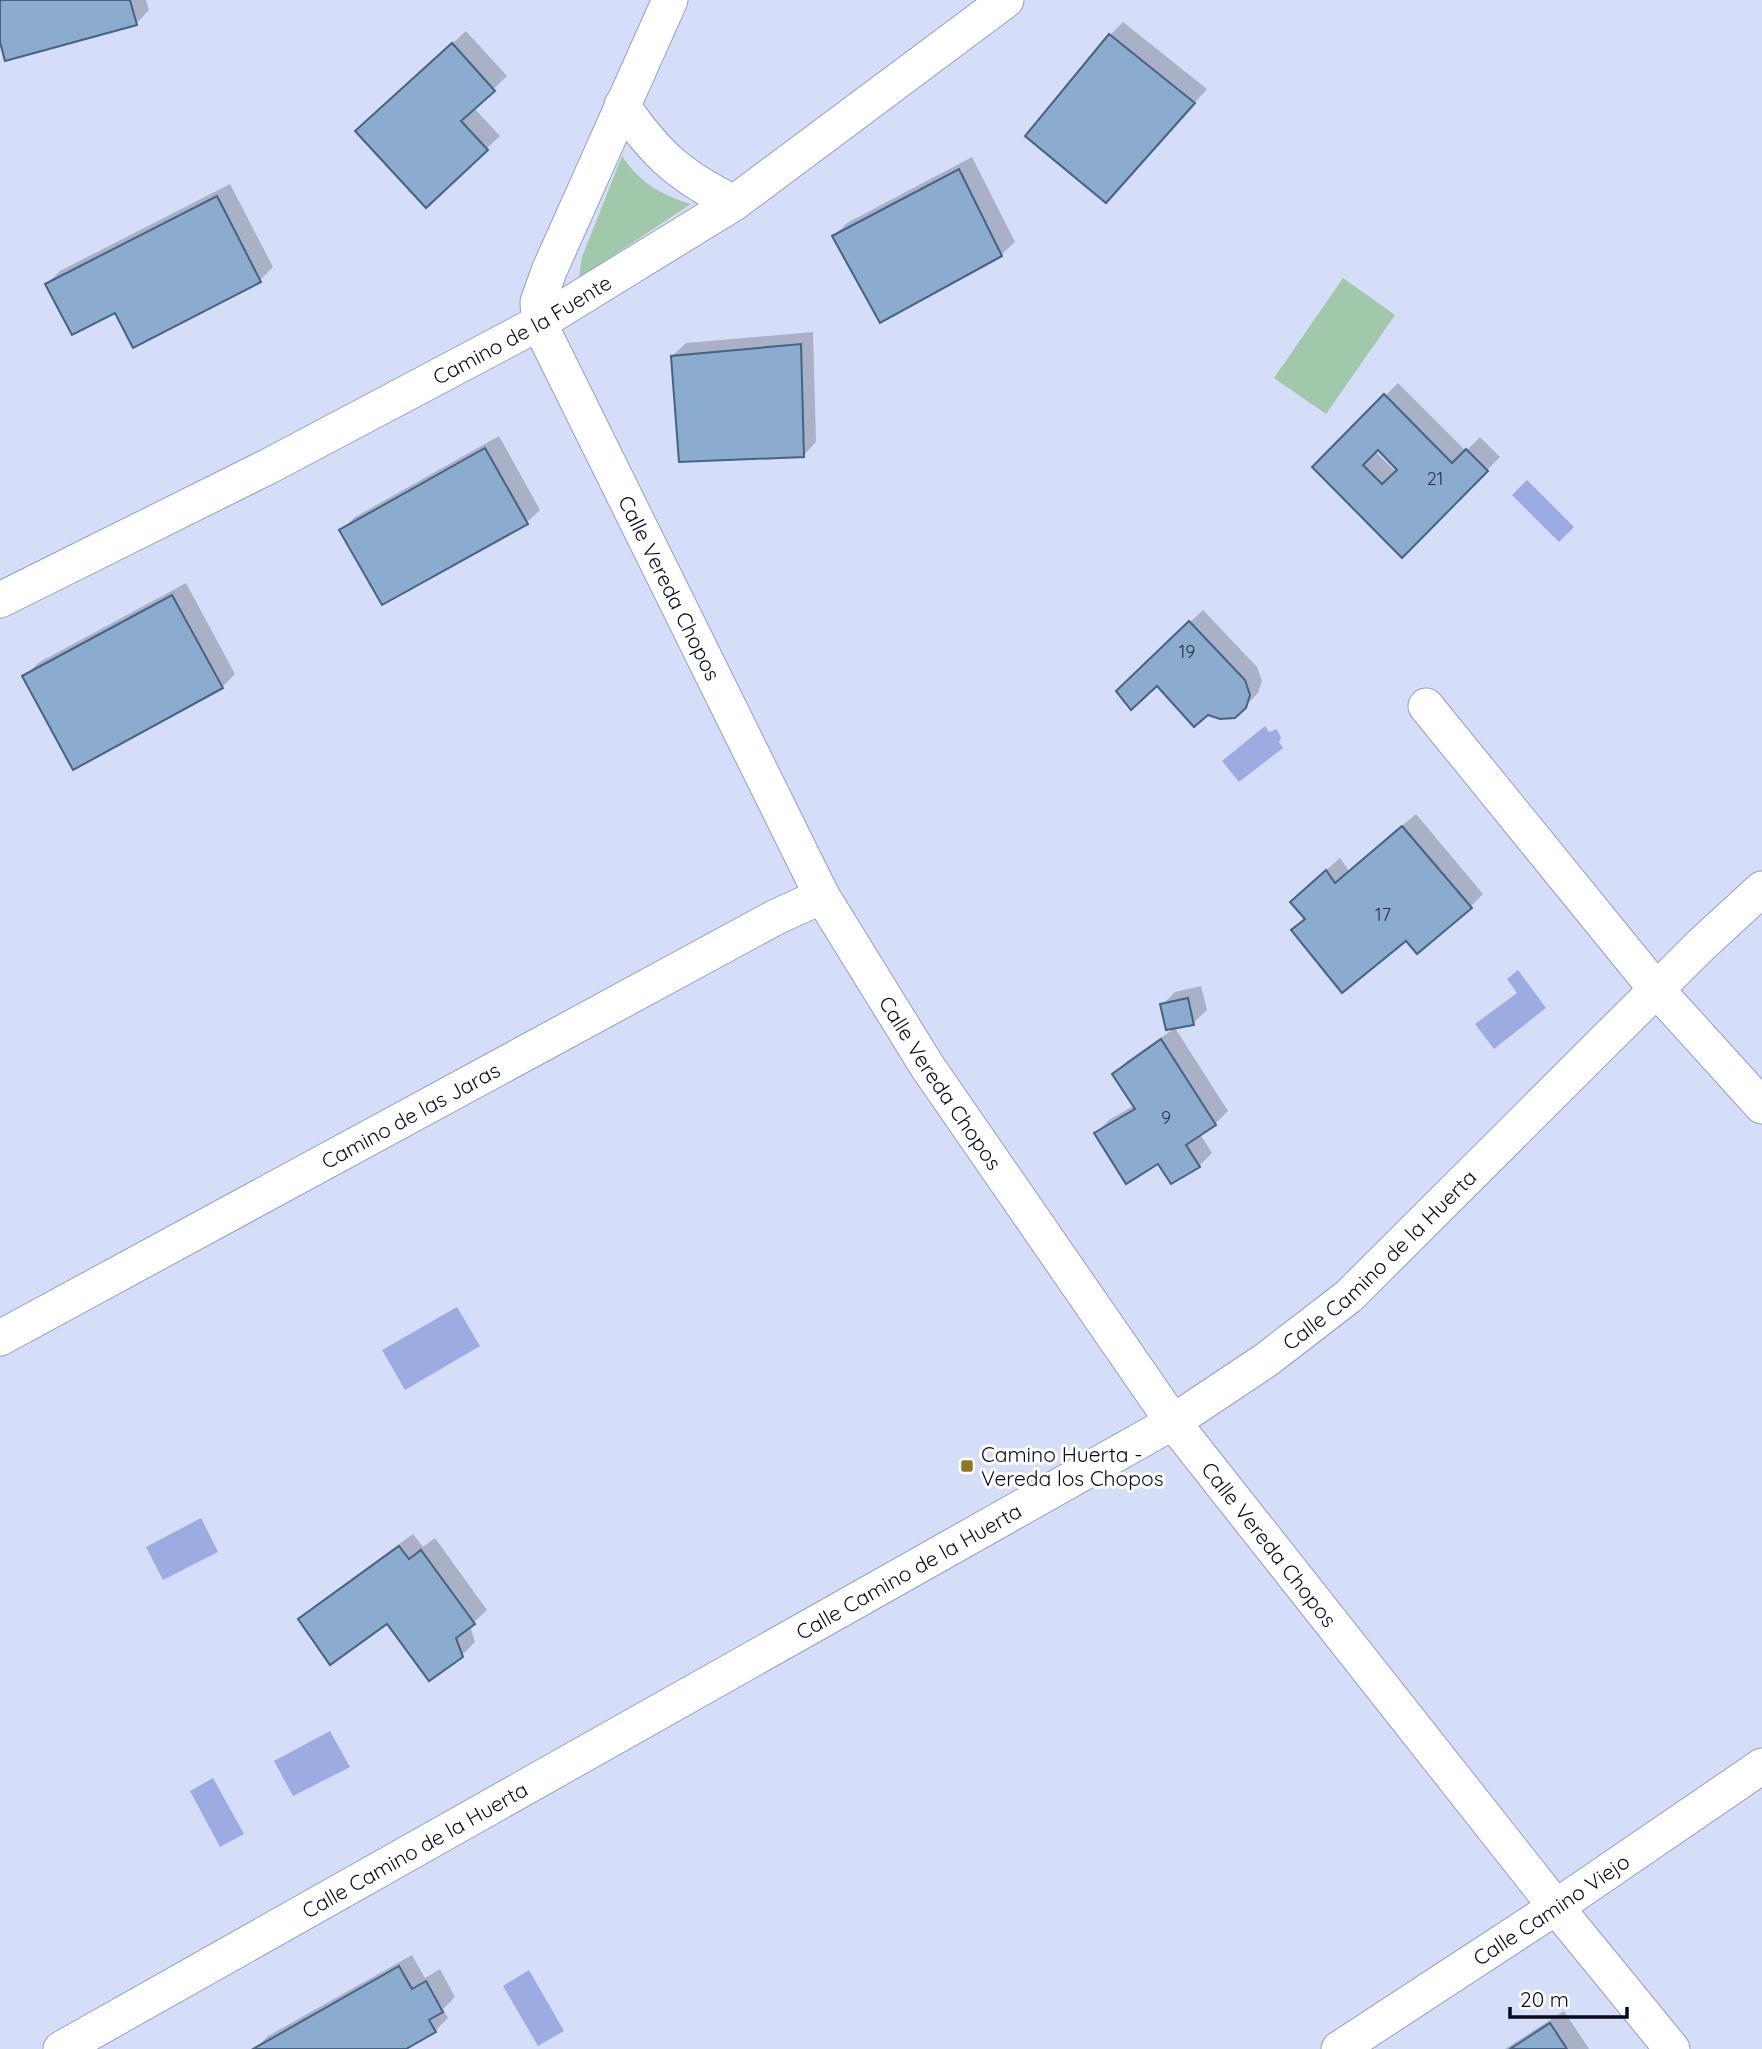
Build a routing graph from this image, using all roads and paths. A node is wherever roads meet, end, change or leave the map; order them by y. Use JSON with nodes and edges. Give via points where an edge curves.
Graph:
{"nodes":[{"id":1,"x":670,"y":0,"type":"edge"},
{"id":2,"x":1006,"y":0,"type":"edge"},
{"id":3,"x":622,"y":104,"type":"junction"},
{"id":4,"x":734,"y":203,"type":"junction"},
{"id":5,"x":539,"y":323,"type":"junction"},
{"id":6,"x":0,"y":600,"type":"edge"},
{"id":7,"x":1426,"y":706,"type":"dead end"},
{"id":8,"x":1762,"y":889,"type":"edge"},
{"id":9,"x":822,"y":895,"type":"junction"},
{"id":10,"x":1656,"y":989,"type":"junction"},
{"id":11,"x":1762,"y":1106,"type":"edge"},
{"id":12,"x":0,"y":1338,"type":"edge"},
{"id":13,"x":1173,"y":1422,"type":"junction"},
{"id":14,"x":1762,"y":1766,"type":"edge"},
{"id":15,"x":1556,"y":1907,"type":"junction"},
{"id":16,"x":61,"y":2049,"type":"edge"},
{"id":17,"x":1339,"y":2049,"type":"edge"},
{"id":18,"x":1672,"y":2049,"type":"edge"}],
"edges":[{"from":1,"to":3,"type":"street"},
{"from":2,"to":4,"type":"street","name":"Camino de la Fuente"},
{"from":3,"to":4,"type":"street","via":[[665,160],[697,185]]},
{"from":3,"to":5,"type":"street","via":[[549,271],[538,302]]},
{"from":4,"to":5,"type":"street","name":"Camino de la Fuente"},
{"from":5,"to":6,"type":"street","name":"Camino de la Fuente","via":[[271,465]]},
{"from":5,"to":9,"type":"street","name":"Calle Vereda Chopos"},
{"from":7,"to":10,"type":"street"},
{"from":8,"to":10,"type":"street","name":"Calle Camino de la Huerta"},
{"from":9,"to":12,"type":"street","name":"Camino de las Jaras"},
{"from":9,"to":13,"type":"street","name":"Calle Vereda Chopos","via":[[927,1066]]},
{"from":10,"to":11,"type":"street"},
{"from":10,"to":13,"type":"street","name":"Calle Camino de la Huerta","via":[[1349,1296],[1266,1360]]},
{"from":13,"to":15,"type":"street","name":"Calle Vereda Chopos"},
{"from":13,"to":16,"type":"street","name":"Calle Camino de la Huerta"},
{"from":14,"to":15,"type":"street","name":"Calle Camino Viejo"},
{"from":15,"to":17,"type":"street","name":"Calle Camino Viejo"},
{"from":15,"to":18,"type":"street","name":"Calle Vereda Chopos"}]}
